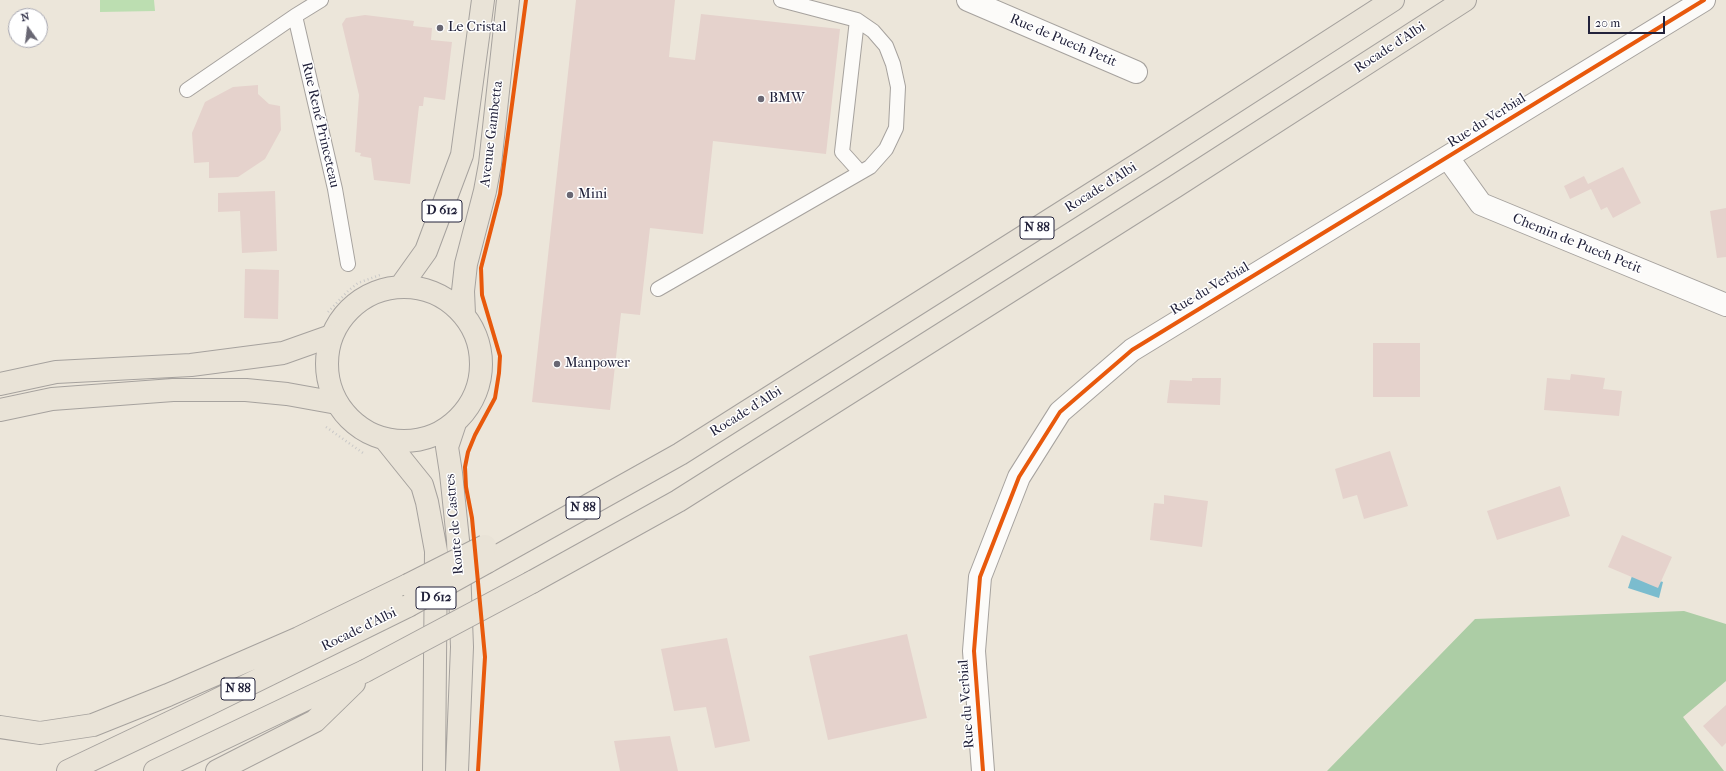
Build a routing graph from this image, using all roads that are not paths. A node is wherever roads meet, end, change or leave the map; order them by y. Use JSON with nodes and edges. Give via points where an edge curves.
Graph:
{"nodes":[{"id":1,"x":321,"y":0,"type":"edge"},
{"id":2,"x":483,"y":0,"type":"edge"},
{"id":3,"x":499,"y":0,"type":"edge"},
{"id":4,"x":508,"y":0,"type":"edge"},
{"id":5,"x":781,"y":0,"type":"edge"},
{"id":6,"x":968,"y":0,"type":"edge"},
{"id":7,"x":1393,"y":0,"type":"edge"},
{"id":8,"x":1465,"y":0,"type":"edge"},
{"id":9,"x":1704,"y":0,"type":"edge"},
{"id":10,"x":294,"y":16,"type":"junction"},
{"id":11,"x":857,"y":20,"type":"junction"},
{"id":12,"x":1136,"y":72,"type":"dead end"},
{"id":13,"x":187,"y":90,"type":"dead end"},
{"id":14,"x":495,"y":116,"type":"junction"},
{"id":15,"x":1448,"y":158,"type":"junction"},
{"id":16,"x":860,"y":172,"type":"junction"},
{"id":17,"x":348,"y":264,"type":"dead end"},
{"id":18,"x":401,"y":286,"type":"junction"},
{"id":19,"x":658,"y":290,"type":"dead end"},
{"id":20,"x":1726,"y":305,"type":"edge"},
{"id":21,"x":464,"y":314,"type":"junction"},
{"id":22,"x":327,"y":327,"type":"junction"},
{"id":23,"x":0,"y":384,"type":"edge"},
{"id":24,"x":338,"y":403,"type":"junction"},
{"id":25,"x":0,"y":410,"type":"edge"},
{"id":26,"x":455,"y":423,"type":"junction"},
{"id":27,"x":385,"y":439,"type":"junction"},
{"id":28,"x":408,"y":595,"type":"junction"},
{"id":29,"x":366,"y":671,"type":"junction"},
{"id":30,"x":0,"y":727,"type":"edge"},
{"id":31,"x":68,"y":771,"type":"edge"},
{"id":32,"x":155,"y":771,"type":"edge"},
{"id":33,"x":217,"y":771,"type":"edge"},
{"id":34,"x":434,"y":771,"type":"edge"},
{"id":35,"x":457,"y":771,"type":"edge"},
{"id":36,"x":983,"y":771,"type":"edge"}],
"edges":[{"from":1,"to":10,"type":"lane"},
{"from":2,"to":18,"type":"main road","name":"Avenue Gambetta","number":"D 612","via":[[462,155],[426,251]]},
{"from":3,"to":14,"type":"main road","number":"D 612","via":[[491,72]]},
{"from":4,"to":14,"type":"main road","name":"Avenue Gambetta","number":"D 612"},
{"from":5,"to":11,"type":"lane"},
{"from":6,"to":12,"type":"street","name":"Rue de Puech Petit"},
{"from":7,"to":28,"type":"main road","name":"Rocade d'Albi","number":"N 88","bridge":true,"via":[[680,454]]},
{"from":8,"to":29,"type":"main road","name":"Rocade d'Albi","number":"N 88","bridge":true,"via":[[1170,191],[678,501]]},
{"from":9,"to":15,"type":"street","name":"Rue du Verbial"},
{"from":10,"to":13,"type":"lane"},
{"from":10,"to":17,"type":"lane","name":"Rue René Princeteau","via":[[335,189]]},
{"from":11,"to":16,"type":"lane","via":[[842,152]]},
{"from":11,"to":16,"type":"lane","via":[[873,31],[886,46],[898,87],[896,128],[886,149],[870,167]]},
{"from":14,"to":21,"type":"main road","name":"Avenue Gambetta","number":"D 612","via":[[485,191],[466,264]]},
{"from":15,"to":20,"type":"street","name":"Chemin de Puech Petit","via":[[1481,204]]},
{"from":15,"to":36,"type":"street","name":"Rue du Verbial","via":[[1132,350],[1060,412],[1018,477],[980,577],[974,651]]},
{"from":16,"to":19,"type":"lane"},
{"from":18,"to":21,"type":"main road","via":[[428,290],[450,301]]},
{"from":18,"to":22,"type":"main road","via":[[380,290],[356,304]]},
{"from":21,"to":26,"type":"main road","via":[[478,338],[483,364],[480,382],[470,407]]},
{"from":22,"to":23,"type":"main road","via":[[283,353],[191,365],[56,372]]},
{"from":22,"to":24,"type":"main road","via":[[326,359],[329,386]]},
{"from":24,"to":25,"type":"main road","via":[[246,390],[173,390],[52,399]]},
{"from":24,"to":27,"type":"main road","via":[[360,429]]},
{"from":26,"to":27,"type":"main road","via":[[432,437],[412,442]]},
{"from":26,"to":35,"type":"main road","name":"Route de Castres","number":"D 612","via":[[447,447],[458,540],[462,647]]},
{"from":27,"to":34,"type":"main road","name":"Route de Castres","number":"D 612","via":[[422,484],[436,551]]},
{"from":28,"to":30,"type":"main road","via":[[93,724],[40,733]]},
{"from":28,"to":31,"type":"main road","name":"Rocade d'Albi","number":"N 88"},
{"from":29,"to":32,"type":"main road","name":"Rocade d'Albi","number":"N 88"},
{"from":29,"to":33,"type":"main road","via":[[315,721]]}]}
